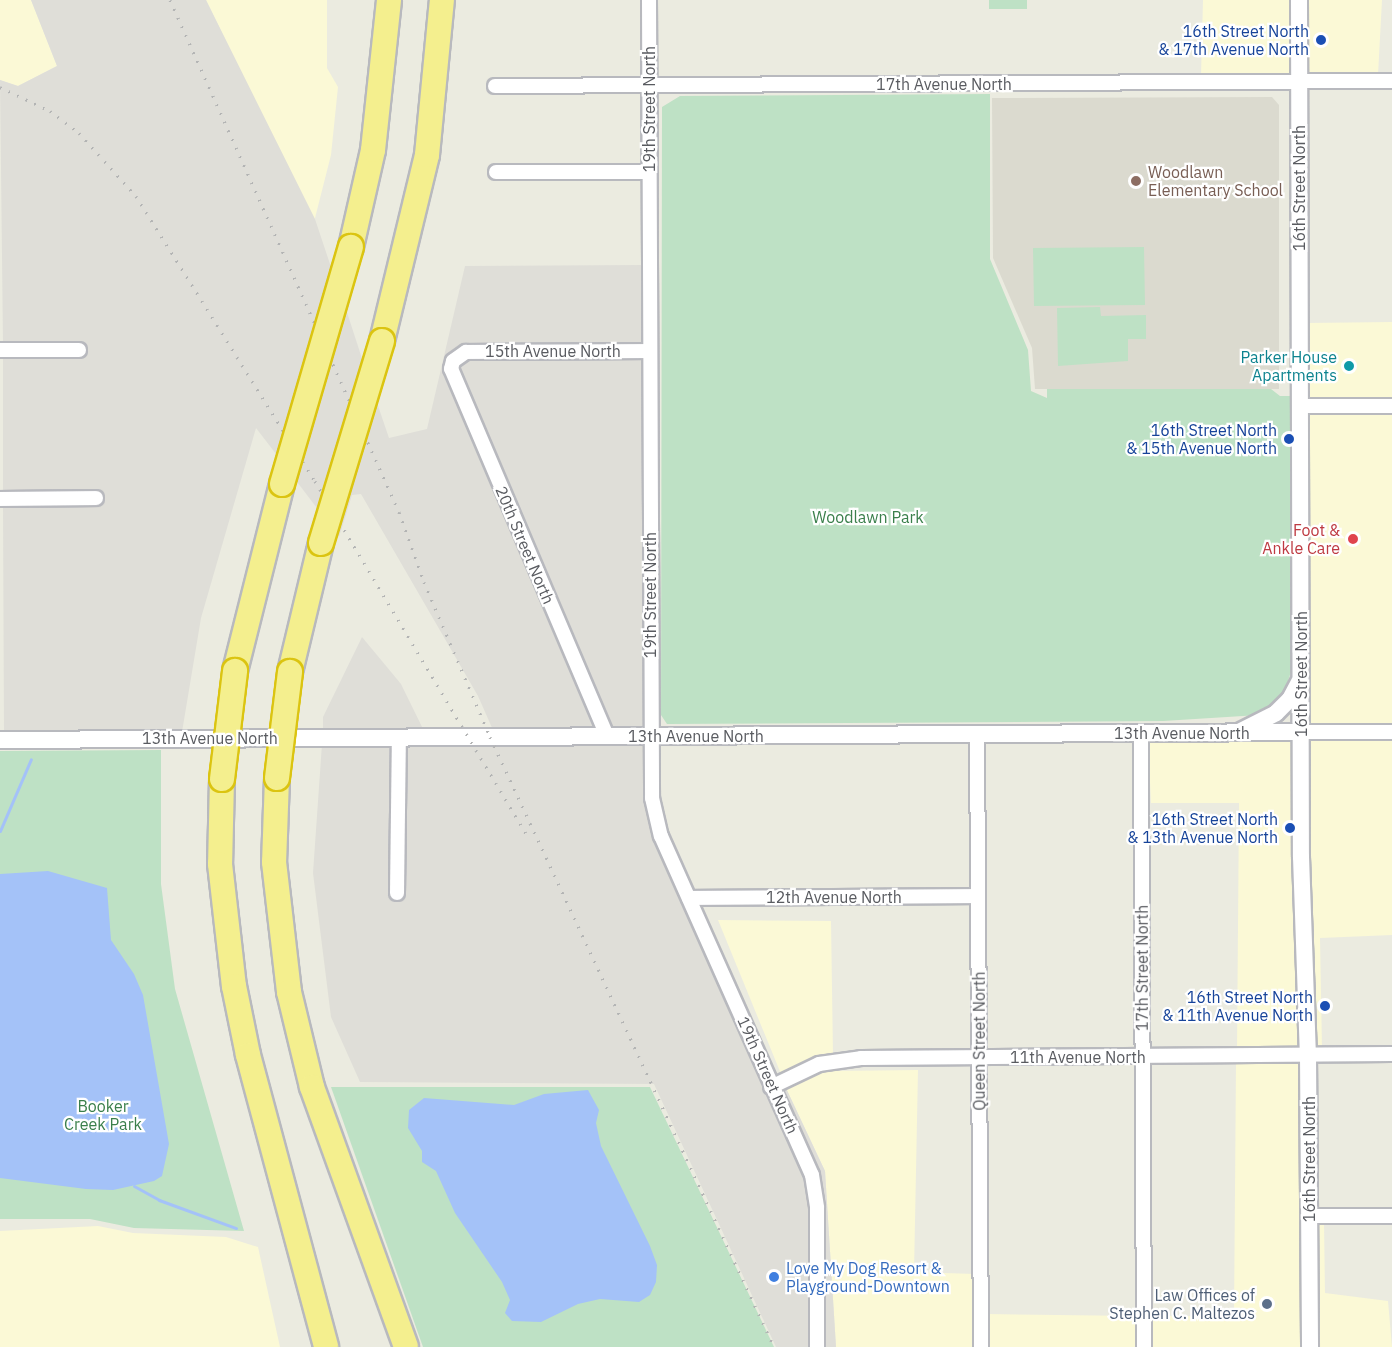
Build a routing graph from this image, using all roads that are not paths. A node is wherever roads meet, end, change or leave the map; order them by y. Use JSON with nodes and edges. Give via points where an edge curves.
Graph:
{"nodes":[{"id":1,"x":374,"y":0,"type":"edge"},
{"id":2,"x":389,"y":0,"type":"edge"},
{"id":3,"x":444,"y":0,"type":"edge"},
{"id":4,"x":649,"y":0,"type":"edge"},
{"id":5,"x":1299,"y":0,"type":"edge"},
{"id":6,"x":1392,"y":81,"type":"edge"},
{"id":7,"x":1299,"y":82,"type":"junction"},
{"id":8,"x":649,"y":85,"type":"junction"},
{"id":9,"x":495,"y":86,"type":"dead end"},
{"id":10,"x":496,"y":172,"type":"dead end"},
{"id":11,"x":648,"y":172,"type":"junction"},
{"id":12,"x":364,"y":198,"type":"junction"},
{"id":13,"x":0,"y":350,"type":"edge"},
{"id":14,"x":79,"y":350,"type":"dead end"},
{"id":15,"x":649,"y":351,"type":"junction"},
{"id":16,"x":458,"y":355,"type":"joint"},
{"id":17,"x":1300,"y":406,"type":"junction"},
{"id":18,"x":1392,"y":406,"type":"edge"},
{"id":19,"x":96,"y":498,"type":"dead end"},
{"id":20,"x":0,"y":499,"type":"edge"},
{"id":21,"x":1301,"y":678,"type":"junction"},
{"id":22,"x":1301,"y":732,"type":"junction"},
{"id":23,"x":1392,"y":732,"type":"edge"},
{"id":24,"x":1141,"y":733,"type":"junction"},
{"id":25,"x":1237,"y":733,"type":"junction"},
{"id":26,"x":977,"y":734,"type":"junction"},
{"id":27,"x":607,"y":736,"type":"junction"},
{"id":28,"x":651,"y":736,"type":"junction"},
{"id":29,"x":399,"y":737,"type":"junction"},
{"id":30,"x":0,"y":740,"type":"edge"},
{"id":31,"x":397,"y":893,"type":"dead end"},
{"id":32,"x":978,"y":896,"type":"junction"},
{"id":33,"x":689,"y":898,"type":"junction"},
{"id":34,"x":1392,"y":1054,"type":"edge"},
{"id":35,"x":1308,"y":1055,"type":"junction"},
{"id":36,"x":1143,"y":1056,"type":"junction"},
{"id":37,"x":979,"y":1058,"type":"junction"},
{"id":38,"x":771,"y":1087,"type":"junction"},
{"id":39,"x":1309,"y":1216,"type":"junction"},
{"id":40,"x":1392,"y":1216,"type":"edge"},
{"id":41,"x":315,"y":1296,"type":"junction"},
{"id":42,"x":404,"y":1341,"type":"edge"},
{"id":43,"x":326,"y":1347,"type":"edge"},
{"id":44,"x":333,"y":1347,"type":"edge"},
{"id":45,"x":817,"y":1347,"type":"edge"},
{"id":46,"x":981,"y":1347,"type":"edge"},
{"id":47,"x":1144,"y":1347,"type":"edge"},
{"id":48,"x":1310,"y":1347,"type":"edge"}],
"edges":[{"from":1,"to":12,"type":"highway"},
{"from":2,"to":12,"type":"highway","via":[[382,93]]},
{"from":3,"to":42,"type":"highway","bridge":true,"via":[[428,155],[382,340],[321,543],[290,672],[277,778],[274,862],[289,992],[312,1087]]},
{"from":4,"to":8,"type":"street","name":"19th Street North"},
{"from":5,"to":7,"type":"street","name":"16th Street North"},
{"from":6,"to":7,"type":"street","name":"17th Avenue North"},
{"from":7,"to":8,"type":"street","name":"17th Avenue North"},
{"from":7,"to":17,"type":"street","name":"16th Street North"},
{"from":8,"to":9,"type":"street","name":"17th Avenue North"},
{"from":8,"to":11,"type":"street","name":"19th Street North"},
{"from":10,"to":11,"type":"street"},
{"from":11,"to":15,"type":"street","name":"19th Street North"},
{"from":12,"to":41,"type":"highway","bridge":true,"via":[[282,484],[235,671],[222,779],[220,864],[234,986],[267,1129]]},
{"from":13,"to":14,"type":"street"},
{"from":15,"to":16,"type":"street","name":"15th Avenue North"},
{"from":15,"to":28,"type":"street","name":"19th Street North"},
{"from":16,"to":27,"type":"street","name":"20th Street North","via":[[453,361],[453,379]]},
{"from":17,"to":18,"type":"street"},
{"from":17,"to":21,"type":"street","name":"16th Street North"},
{"from":19,"to":20,"type":"street"},
{"from":21,"to":22,"type":"street","name":"16th Street North"},
{"from":21,"to":25,"type":"street","via":[[1290,699],[1276,713]]},
{"from":22,"to":23,"type":"street","name":"13th Avenue North"},
{"from":22,"to":25,"type":"street","name":"13th Avenue North"},
{"from":22,"to":35,"type":"street","name":"16th Street North"},
{"from":24,"to":25,"type":"street","name":"13th Avenue North"},
{"from":24,"to":26,"type":"street","name":"13th Avenue North"},
{"from":24,"to":36,"type":"street","name":"17th Street North"},
{"from":26,"to":28,"type":"street","name":"13th Avenue North"},
{"from":26,"to":32,"type":"street","name":"Queen Street North"},
{"from":27,"to":28,"type":"street","name":"13th Avenue North"},
{"from":27,"to":29,"type":"street","name":"13th Avenue North"},
{"from":28,"to":33,"type":"street","name":"19th Street North","via":[[655,817]]},
{"from":29,"to":30,"type":"street","name":"13th Avenue North"},
{"from":29,"to":31,"type":"street"},
{"from":32,"to":33,"type":"street","name":"12th Avenue North"},
{"from":32,"to":37,"type":"street","name":"Queen Street North"},
{"from":33,"to":38,"type":"street","name":"19th Street North"},
{"from":34,"to":35,"type":"street","name":"11th Avenue North"},
{"from":35,"to":36,"type":"street","name":"11th Avenue North"},
{"from":35,"to":39,"type":"street","name":"16th Street North"},
{"from":36,"to":37,"type":"street","name":"11th Avenue North"},
{"from":36,"to":47,"type":"street","name":"17th Street North"},
{"from":37,"to":38,"type":"street","name":"11th Avenue North","via":[[836,1060],[800,1070]]},
{"from":37,"to":46,"type":"street","name":"Queen Street North"},
{"from":38,"to":45,"type":"street","name":"19th Street North","via":[[806,1158],[817,1208]]},
{"from":39,"to":40,"type":"street"},
{"from":39,"to":48,"type":"street","name":"16th Street North"},
{"from":41,"to":43,"type":"highway"},
{"from":41,"to":44,"type":"highway"}]}
